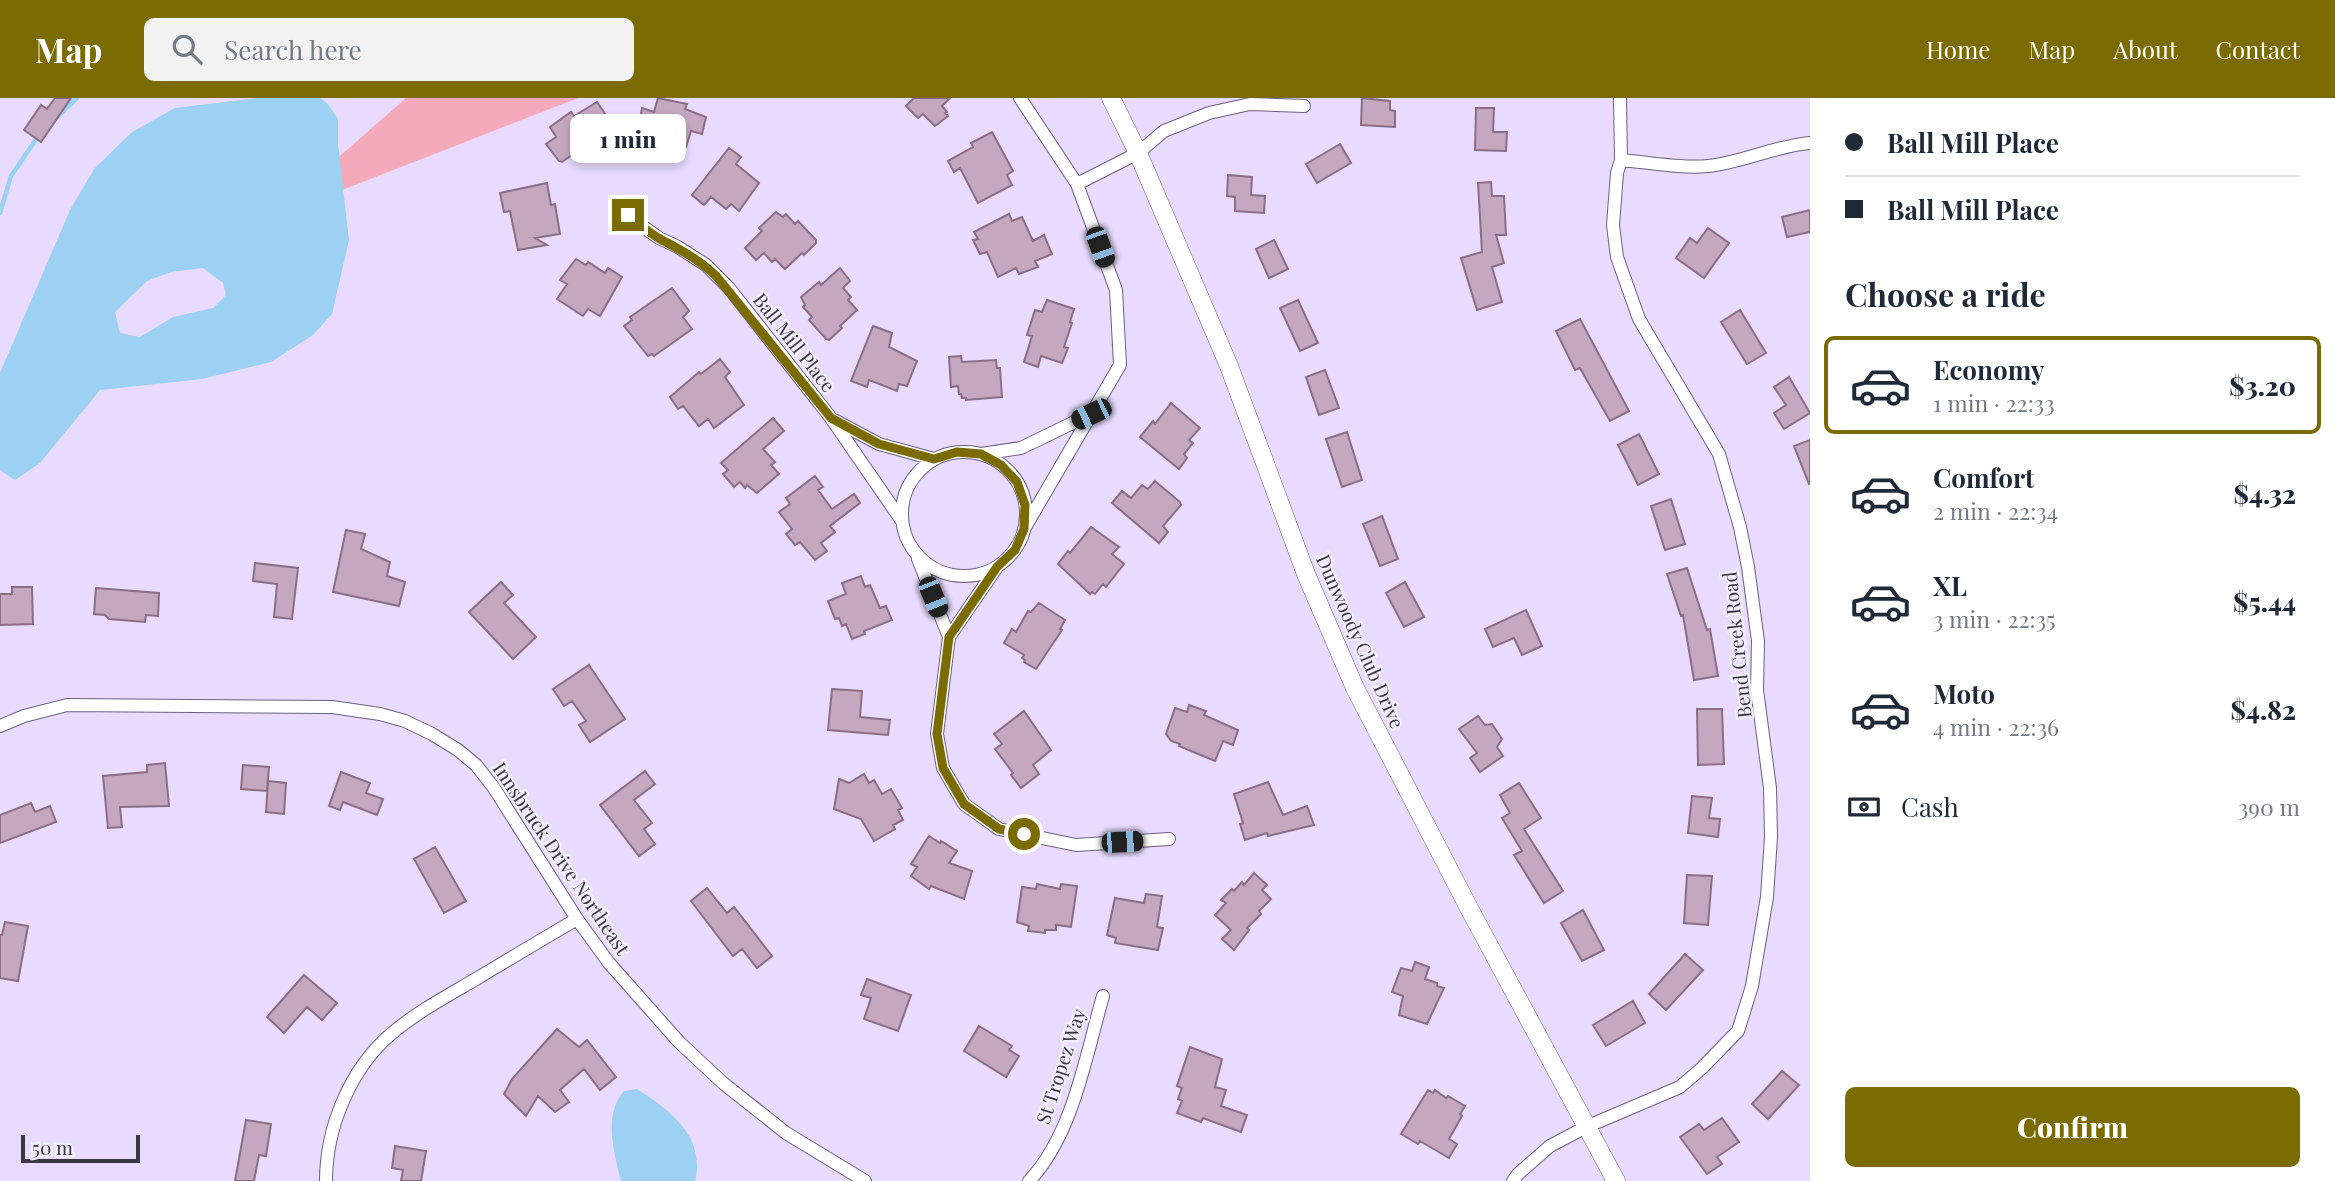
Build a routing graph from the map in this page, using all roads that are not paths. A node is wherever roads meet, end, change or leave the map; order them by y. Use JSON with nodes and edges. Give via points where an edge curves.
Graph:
{"nodes":[{"id":1,"x":1020,"y":98,"type":"edge"},
{"id":2,"x":1111,"y":98,"type":"edge"},
{"id":3,"x":1620,"y":98,"type":"edge"},
{"id":4,"x":1304,"y":106,"type":"dead end"},
{"id":5,"x":1810,"y":143,"type":"edge"},
{"id":6,"x":1138,"y":153,"type":"junction"},
{"id":7,"x":1621,"y":160,"type":"junction"},
{"id":8,"x":1077,"y":184,"type":"junction"},
{"id":9,"x":628,"y":215,"type":"dead end"},
{"id":10,"x":1091,"y":414,"type":"junction"},
{"id":11,"x":831,"y":418,"type":"junction"},
{"id":12,"x":981,"y":454,"type":"junction"},
{"id":13,"x":934,"y":459,"type":"junction"},
{"id":14,"x":902,"y":521,"type":"junction"},
{"id":15,"x":1024,"y":529,"type":"junction"},
{"id":16,"x":918,"y":558,"type":"junction"},
{"id":17,"x":997,"y":567,"type":"junction"},
{"id":18,"x":949,"y":637,"type":"junction"},
{"id":19,"x":0,"y":726,"type":"edge"},
{"id":20,"x":1169,"y":839,"type":"dead end"},
{"id":21,"x":577,"y":919,"type":"junction"},
{"id":22,"x":1103,"y":996,"type":"dead end"},
{"id":23,"x":1586,"y":1127,"type":"junction"},
{"id":24,"x":326,"y":1181,"type":"edge"},
{"id":25,"x":865,"y":1181,"type":"edge"},
{"id":26,"x":1029,"y":1181,"type":"edge"},
{"id":27,"x":1513,"y":1181,"type":"edge"},
{"id":28,"x":1616,"y":1181,"type":"edge"}],
"edges":[{"from":1,"to":8,"type":"street"},
{"from":2,"to":6,"type":"street","name":"Dunwoody Club Drive"},
{"from":3,"to":7,"type":"street","name":"Bend Creek Road"},
{"from":4,"to":6,"type":"street","via":[[1250,104],[1209,113],[1164,131]]},
{"from":5,"to":7,"type":"street","via":[[1706,166]]},
{"from":6,"to":8,"type":"street"},
{"from":6,"to":23,"type":"street","name":"Dunwoody Club Drive","via":[[1229,366],[1306,575],[1355,688]]},
{"from":7,"to":23,"type":"street","name":"Bend Creek Road","via":[[1613,225],[1627,288],[1639,319],[1719,454],[1740,527],[1758,641],[1757,690],[1766,744],[1771,837],[1767,897],[1752,986],[1738,1031],[1680,1087]]},
{"from":8,"to":10,"type":"street","via":[[1116,290],[1120,365]]},
{"from":9,"to":11,"type":"street","name":"Ball Mill Place","via":[[706,265],[729,288]]},
{"from":10,"to":12,"type":"street","via":[[1021,448]]},
{"from":10,"to":15,"type":"street"},
{"from":11,"to":13,"type":"street","name":"Ball Mill Place","via":[[879,444]]},
{"from":11,"to":14,"type":"street","name":"Ball Mill Place"},
{"from":12,"to":13,"type":"street","via":[[957,452]]},
{"from":12,"to":15,"type":"street","via":[[1001,465],[1017,482],[1025,505]]},
{"from":13,"to":14,"type":"street","via":[[909,484]]},
{"from":14,"to":16,"type":"street"},
{"from":15,"to":17,"type":"street","via":[[1015,550]]},
{"from":16,"to":17,"type":"street","via":[[938,571],[963,577]]},
{"from":16,"to":18,"type":"street"},
{"from":17,"to":18,"type":"street"},
{"from":18,"to":20,"type":"street","via":[[937,734],[943,768],[964,804],[999,829],[1076,845]]},
{"from":19,"to":21,"type":"street","name":"Innsbruck Drive Northeast","via":[[67,705],[332,707],[405,721],[476,765]]},
{"from":21,"to":24,"type":"street","via":[[389,1035],[369,1057],[338,1114]]},
{"from":21,"to":25,"type":"street","name":"Innsbruck Drive Northeast","via":[[643,1003],[723,1083],[786,1133]]},
{"from":22,"to":26,"type":"street","name":"St Tropez Way","via":[[1069,1113],[1049,1154]]},
{"from":23,"to":27,"type":"street","name":"Bend Creek Road","via":[[1550,1146]]},
{"from":23,"to":28,"type":"street","name":"Dunwoody Club Drive"}]}
